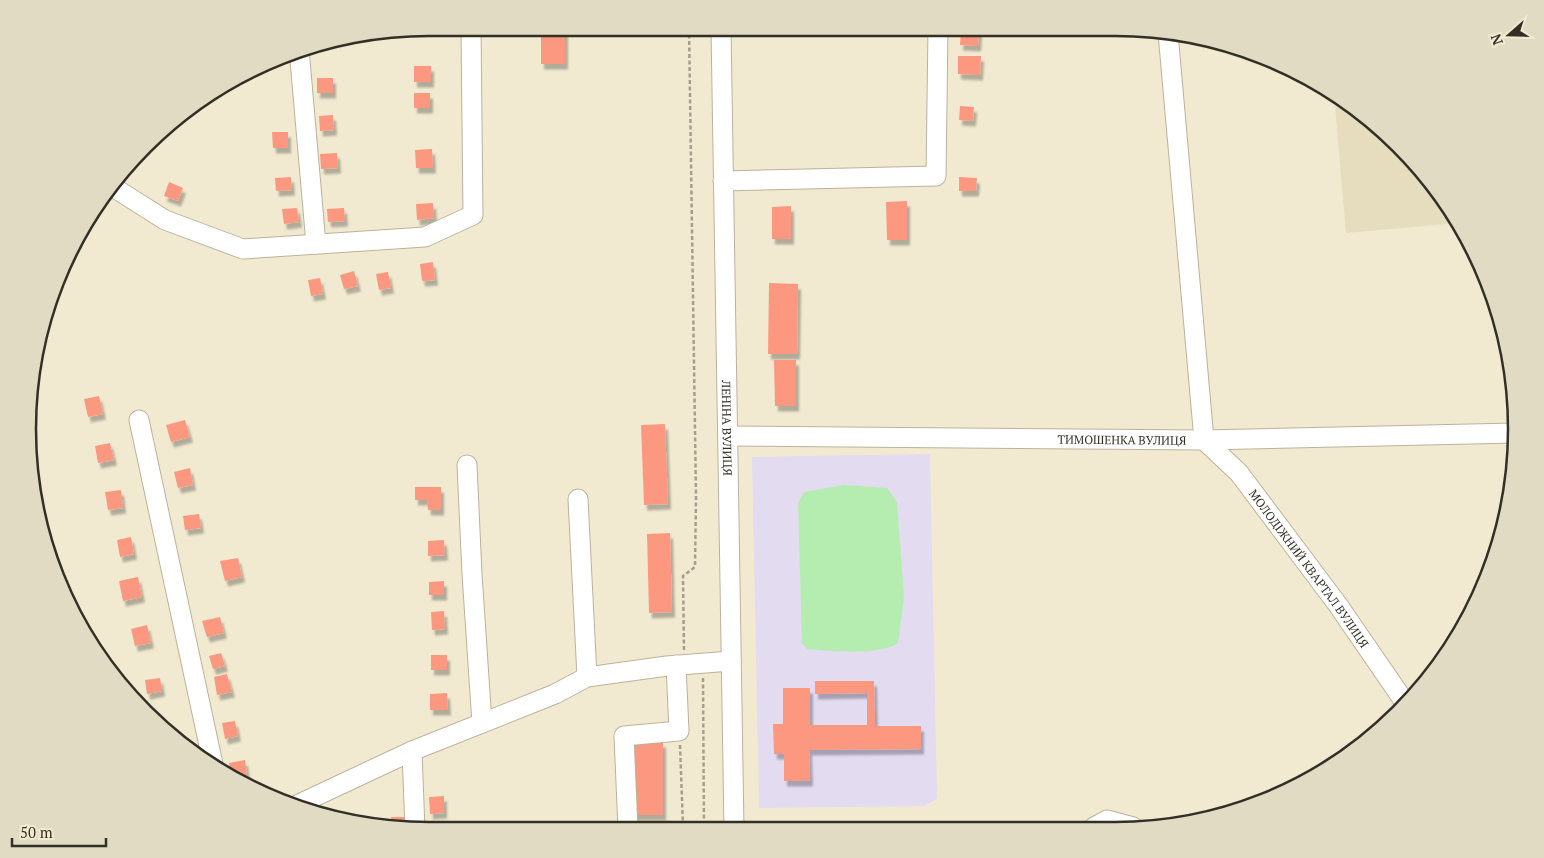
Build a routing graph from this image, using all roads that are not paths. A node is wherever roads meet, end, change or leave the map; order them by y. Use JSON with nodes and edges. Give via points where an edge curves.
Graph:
{"nodes":[{"id":1,"x":471,"y":36,"type":"edge"},
{"id":2,"x":721,"y":36,"type":"edge"},
{"id":3,"x":938,"y":36,"type":"edge"},
{"id":4,"x":1169,"y":40,"type":"edge"},
{"id":5,"x":300,"y":58,"type":"edge"},
{"id":6,"x":723,"y":181,"type":"junction"},
{"id":7,"x":117,"y":190,"type":"edge"},
{"id":8,"x":316,"y":244,"type":"junction"},
{"id":9,"x":139,"y":420,"type":"dead end"},
{"id":10,"x":1508,"y":433,"type":"edge"},
{"id":11,"x":728,"y":436,"type":"junction"},
{"id":12,"x":1204,"y":440,"type":"junction"},
{"id":13,"x":467,"y":464,"type":"dead end"},
{"id":14,"x":578,"y":499,"type":"dead end"},
{"id":15,"x":731,"y":661,"type":"junction"},
{"id":16,"x":680,"y":665,"type":"junction"},
{"id":17,"x":587,"y":677,"type":"junction"},
{"id":18,"x":1402,"y":697,"type":"edge"},
{"id":19,"x":482,"y":722,"type":"junction"},
{"id":20,"x":412,"y":752,"type":"junction"},
{"id":21,"x":211,"y":756,"type":"edge"},
{"id":22,"x":305,"y":801,"type":"edge"},
{"id":23,"x":415,"y":821,"type":"edge"},
{"id":24,"x":628,"y":822,"type":"edge"},
{"id":25,"x":734,"y":822,"type":"edge"}],
"edges":[{"from":1,"to":8,"type":"street","via":[[473,214],[425,237]]},
{"from":2,"to":6,"type":"street","name":"ЛЕНІНА ВУЛИЦЯ"},
{"from":3,"to":6,"type":"street","via":[[936,176]]},
{"from":4,"to":12,"type":"street"},
{"from":5,"to":8,"type":"street"},
{"from":6,"to":11,"type":"street","name":"ЛЕНІНА ВУЛИЦЯ"},
{"from":7,"to":8,"type":"street","via":[[165,220],[243,249]]},
{"from":9,"to":21,"type":"street"},
{"from":10,"to":12,"type":"street","name":"ТИМОШЕНКА ВУЛИЦЯ"},
{"from":11,"to":12,"type":"street","name":"ТИМОШЕНКА ВУЛИЦЯ"},
{"from":11,"to":15,"type":"street","name":"ЛЕНІНА ВУЛИЦЯ"},
{"from":12,"to":18,"type":"street","name":"МОЛОДІЖНИЙ КВАРТАЛ ВУЛИЦЯ","via":[[1239,473],[1338,605]]},
{"from":13,"to":19,"type":"street"},
{"from":14,"to":17,"type":"street"},
{"from":15,"to":16,"type":"street"},
{"from":15,"to":25,"type":"street","name":"ЛЕНІНА ВУЛИЦЯ"},
{"from":16,"to":17,"type":"street"},
{"from":16,"to":24,"type":"street","via":[[680,731],[624,736]]},
{"from":17,"to":19,"type":"street","via":[[555,694]]},
{"from":19,"to":20,"type":"street"},
{"from":20,"to":22,"type":"street"},
{"from":20,"to":23,"type":"street"}]}
